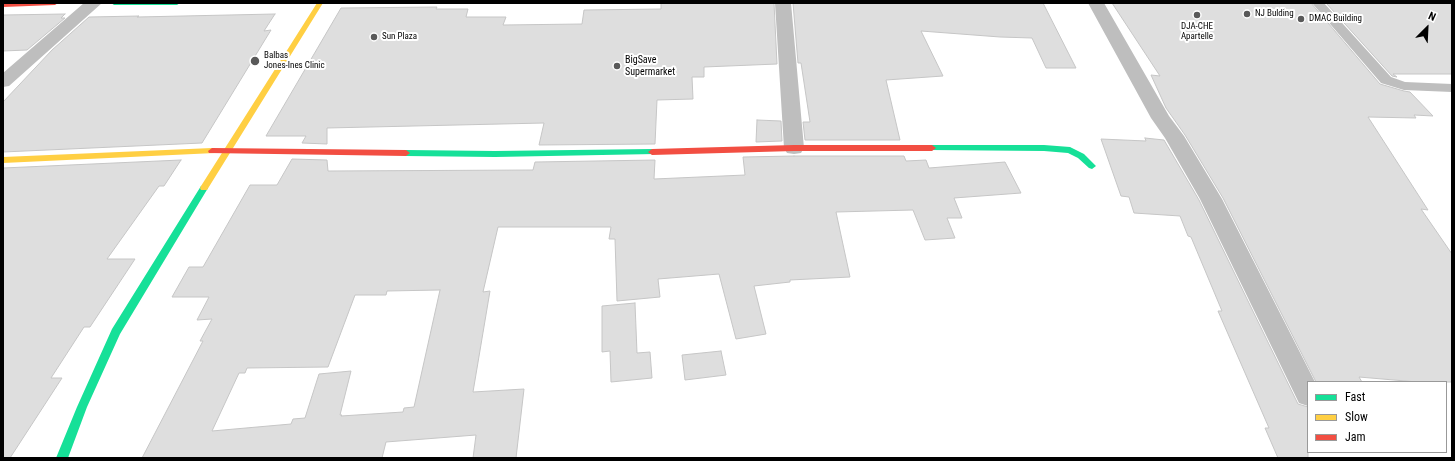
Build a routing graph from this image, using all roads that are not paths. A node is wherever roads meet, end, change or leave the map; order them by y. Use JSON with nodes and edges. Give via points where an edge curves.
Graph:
{"nodes":[{"id":1,"x":55,"y":3,"type":"edge"},
{"id":2,"x":94,"y":3,"type":"edge"},
{"id":3,"x":114,"y":3,"type":"edge"},
{"id":4,"x":177,"y":3,"type":"edge"},
{"id":5,"x":320,"y":3,"type":"edge"},
{"id":6,"x":782,"y":3,"type":"edge"},
{"id":7,"x":1096,"y":3,"type":"edge"},
{"id":8,"x":1318,"y":3,"type":"edge"},
{"id":9,"x":3,"y":5,"type":"edge"},
{"id":10,"x":3,"y":82,"type":"edge"},
{"id":11,"x":1452,"y":88,"type":"edge"},
{"id":12,"x":794,"y":148,"type":"junction"},
{"id":13,"x":227,"y":150,"type":"junction"},
{"id":14,"x":3,"y":160,"type":"edge"},
{"id":15,"x":1092,"y":166,"type":"dead end"},
{"id":16,"x":1307,"y":393,"type":"edge"},
{"id":17,"x":62,"y":458,"type":"edge"}],
"edges":[{"from":1,"to":9,"type":"street"},
{"from":2,"to":10,"type":"street"},
{"from":3,"to":4,"type":"street"},
{"from":5,"to":13,"type":"street"},
{"from":6,"to":12,"type":"street"},
{"from":7,"to":16,"type":"street","via":[[1211,199]]},
{"from":8,"to":11,"type":"lane","via":[[1386,80],[1404,86]]},
{"from":12,"to":13,"type":"street","via":[[495,154]]},
{"from":12,"to":15,"type":"street","via":[[1056,148],[1070,150]]},
{"from":13,"to":14,"type":"street"},
{"from":13,"to":17,"type":"street","via":[[116,332]]}]}
